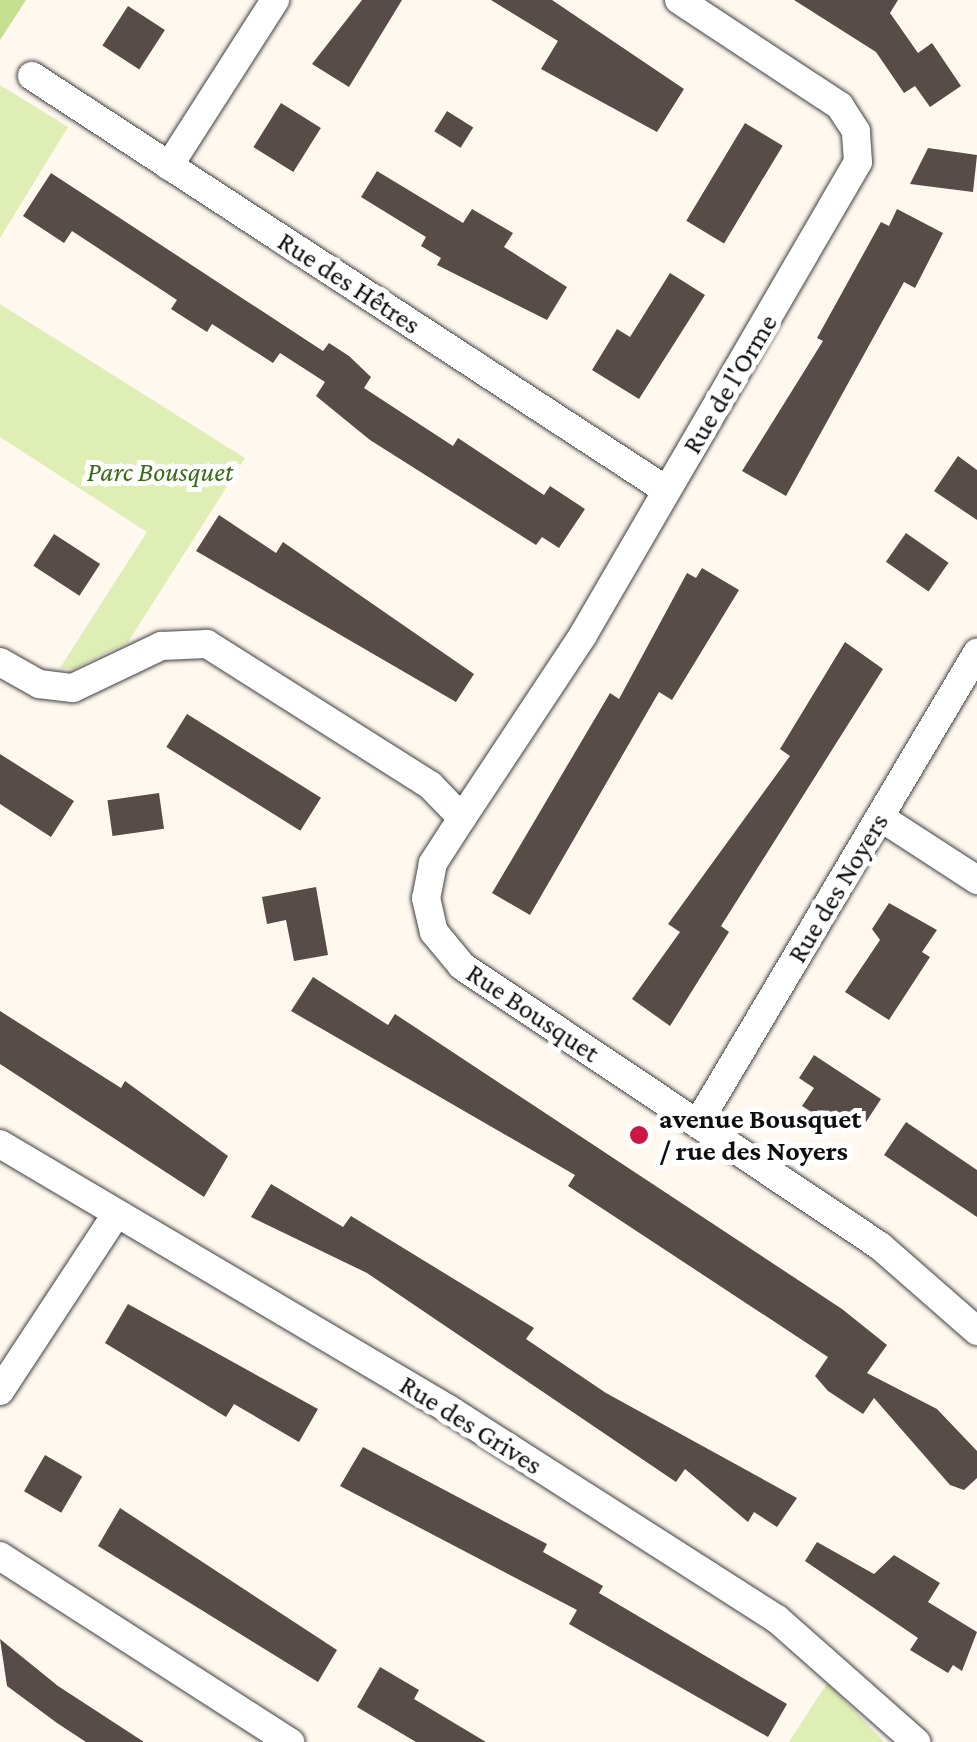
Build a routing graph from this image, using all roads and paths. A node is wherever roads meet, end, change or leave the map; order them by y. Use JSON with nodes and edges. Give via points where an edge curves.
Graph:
{"nodes":[{"id":1,"x":276,"y":0,"type":"edge"},
{"id":2,"x":679,"y":0,"type":"edge"},
{"id":3,"x":32,"y":76,"type":"dead end"},
{"id":4,"x":169,"y":166,"type":"junction"},
{"id":5,"x":666,"y":490,"type":"junction"},
{"id":6,"x":977,"y":653,"type":"edge"},
{"id":7,"x":0,"y":662,"type":"edge"},
{"id":8,"x":880,"y":816,"type":"junction"},
{"id":9,"x":462,"y":818,"type":"junction"},
{"id":10,"x":977,"y":880,"type":"edge"},
{"id":11,"x":698,"y":1123,"type":"junction"},
{"id":12,"x":0,"y":1144,"type":"edge"},
{"id":13,"x":113,"y":1218,"type":"junction"},
{"id":14,"x":977,"y":1331,"type":"edge"},
{"id":15,"x":0,"y":1391,"type":"edge"},
{"id":16,"x":0,"y":1556,"type":"edge"},
{"id":17,"x":290,"y":1742,"type":"edge"},
{"id":18,"x":916,"y":1742,"type":"edge"}],
"edges":[{"from":1,"to":4,"type":"street"},
{"from":2,"to":5,"type":"street","name":"Rue de l'Orme","via":[[840,106],[859,152],[851,181]]},
{"from":3,"to":4,"type":"street","name":"Rue des Hêtres"},
{"from":4,"to":5,"type":"street","name":"Rue des Hêtres"},
{"from":5,"to":9,"type":"street","name":"Rue de l'Orme"},
{"from":6,"to":8,"type":"street","name":"Rue des Noyers"},
{"from":7,"to":9,"type":"street","via":[[39,684],[73,688],[162,646],[207,644],[430,785]]},
{"from":8,"to":10,"type":"street"},
{"from":8,"to":11,"type":"street","name":"Rue des Noyers"},
{"from":9,"to":11,"type":"street","name":"Rue Bousquet","via":[[426,886],[440,942],[485,983]]},
{"from":11,"to":14,"type":"street","name":"Rue Bousquet","via":[[912,1269]]},
{"from":12,"to":13,"type":"street","name":"Rue des Grives"},
{"from":13,"to":15,"type":"street"},
{"from":13,"to":18,"type":"street","name":"Rue des Grives","via":[[420,1392],[777,1619]]},
{"from":16,"to":17,"type":"street"}]}
